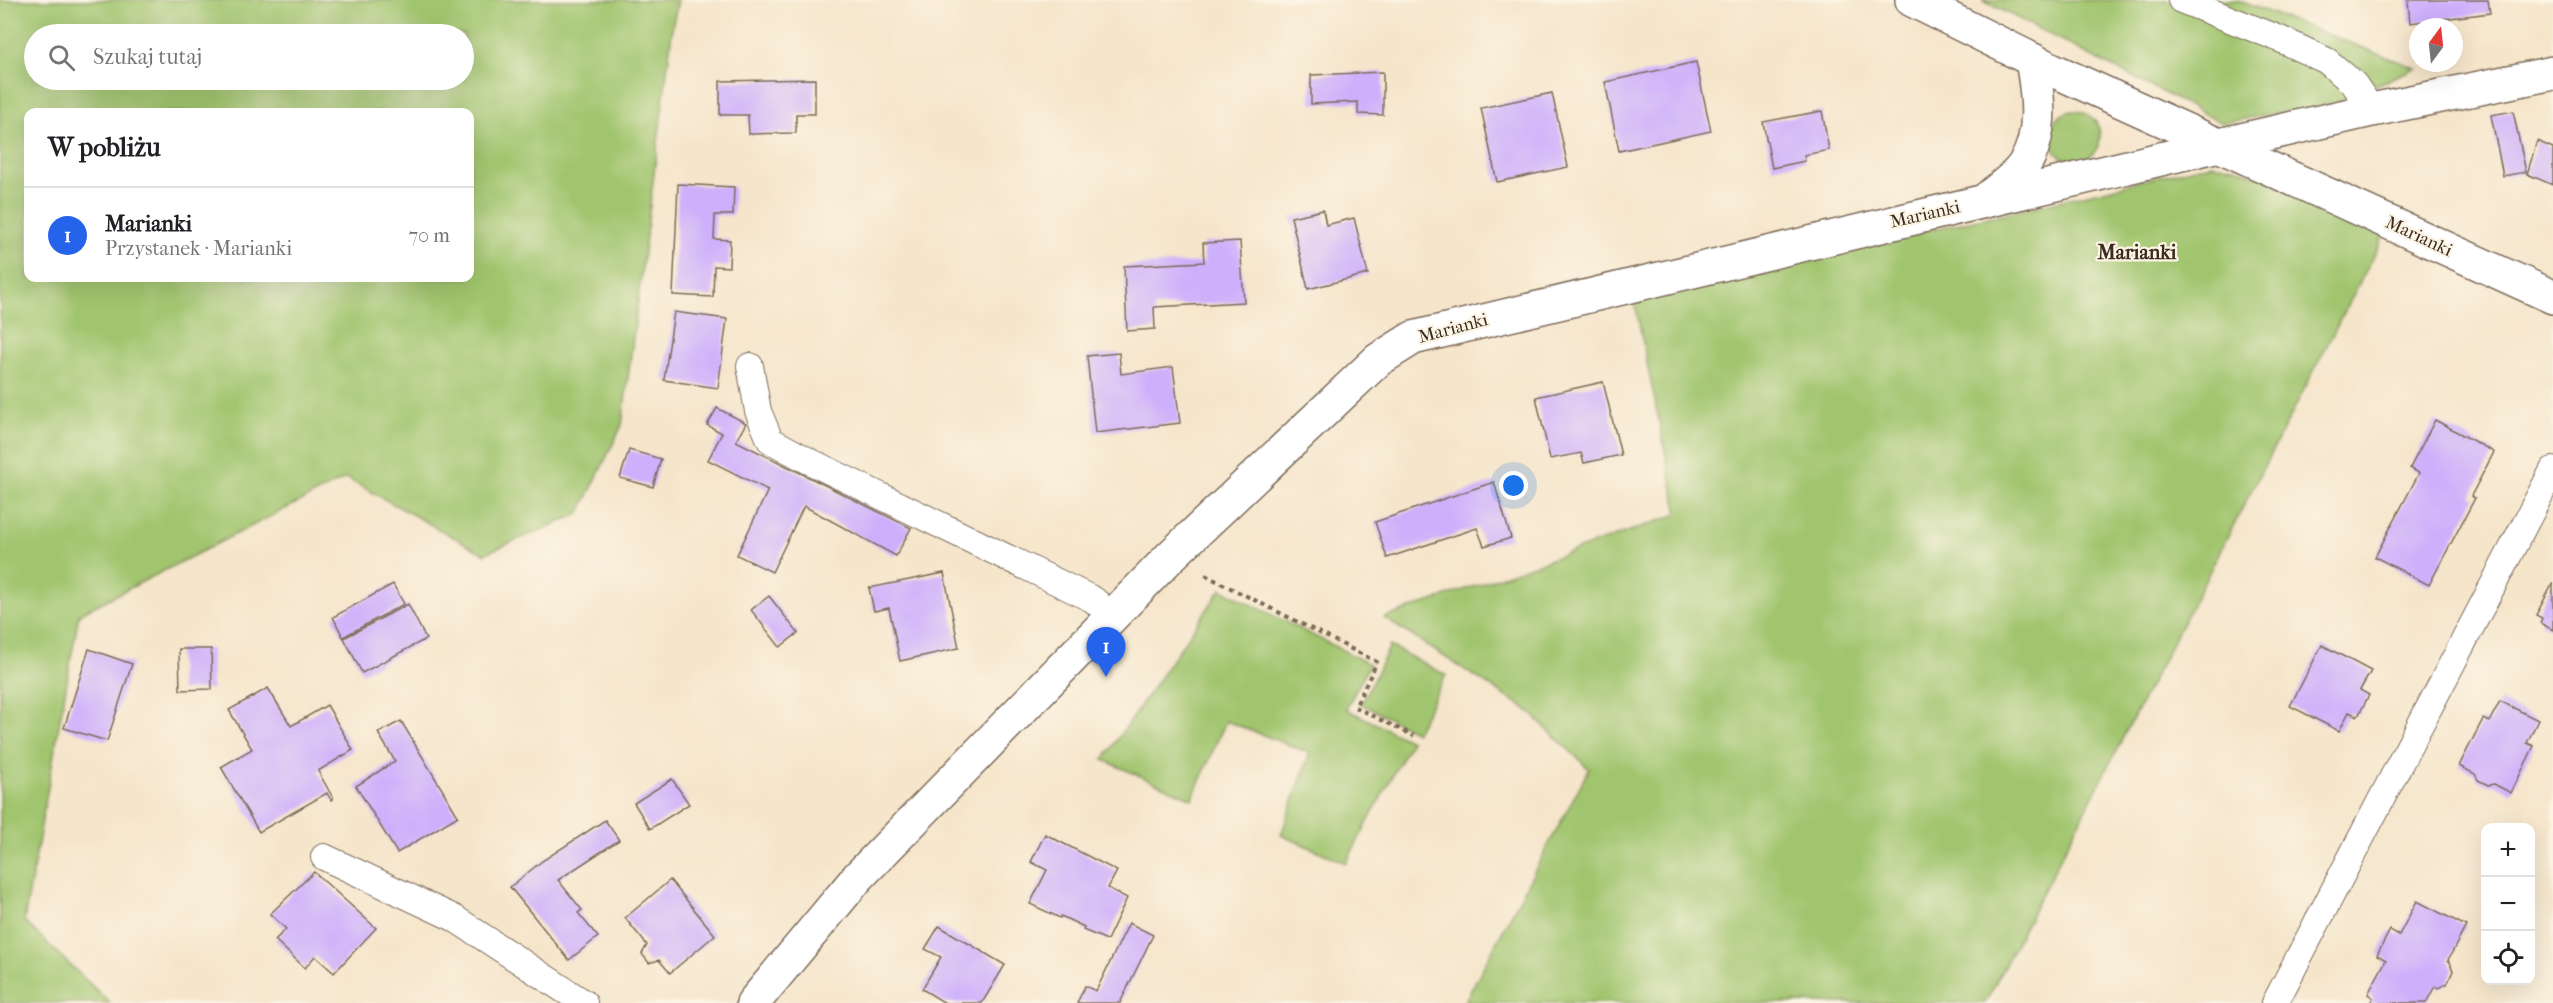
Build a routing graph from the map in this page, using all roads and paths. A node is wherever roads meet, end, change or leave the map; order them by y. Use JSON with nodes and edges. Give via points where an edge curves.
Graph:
{"nodes":[{"id":1,"x":1912,"y":0,"type":"edge"},
{"id":2,"x":2181,"y":0,"type":"edge"},
{"id":3,"x":2032,"y":60,"type":"junction"},
{"id":4,"x":2553,"y":73,"type":"edge"},
{"id":5,"x":2372,"y":110,"type":"junction"},
{"id":6,"x":2219,"y":145,"type":"junction"},
{"id":7,"x":1985,"y":200,"type":"junction"},
{"id":8,"x":2553,"y":297,"type":"edge"},
{"id":9,"x":750,"y":366,"type":"dead end"},
{"id":10,"x":2553,"y":470,"type":"edge"},
{"id":11,"x":1200,"y":573,"type":"dead end"},
{"id":12,"x":1112,"y":617,"type":"junction"},
{"id":13,"x":1414,"y":736,"type":"dead end"},
{"id":14,"x":324,"y":856,"type":"dead end"},
{"id":15,"x":584,"y":1003,"type":"edge"},
{"id":16,"x":753,"y":1003,"type":"edge"},
{"id":17,"x":2275,"y":1003,"type":"edge"}],
"edges":[{"from":1,"to":3,"type":"street","name":"Marianki"},
{"from":2,"to":5,"type":"lane","via":[[2327,61],[2354,84]]},
{"from":3,"to":6,"type":"street","name":"Marianki"},
{"from":3,"to":7,"type":"street","name":"Marianki","via":[[2038,116],[2033,146],[2024,165]]},
{"from":4,"to":5,"type":"street","name":"Marianki"},
{"from":5,"to":6,"type":"street","name":"Marianki"},
{"from":6,"to":7,"type":"street","name":"Marianki"},
{"from":6,"to":8,"type":"street","name":"Marianki"},
{"from":7,"to":12,"type":"street","name":"Marianki","via":[[1413,338],[1378,360]]},
{"from":9,"to":12,"type":"lane","via":[[758,411],[770,440],[1094,600]]},
{"from":10,"to":17,"type":"lane"},
{"from":11,"to":13,"type":"path","via":[[1377,662],[1355,707]]},
{"from":12,"to":16,"type":"street","name":"Marianki","via":[[858,877]]},
{"from":14,"to":15,"type":"lane","via":[[454,918]]}]}
